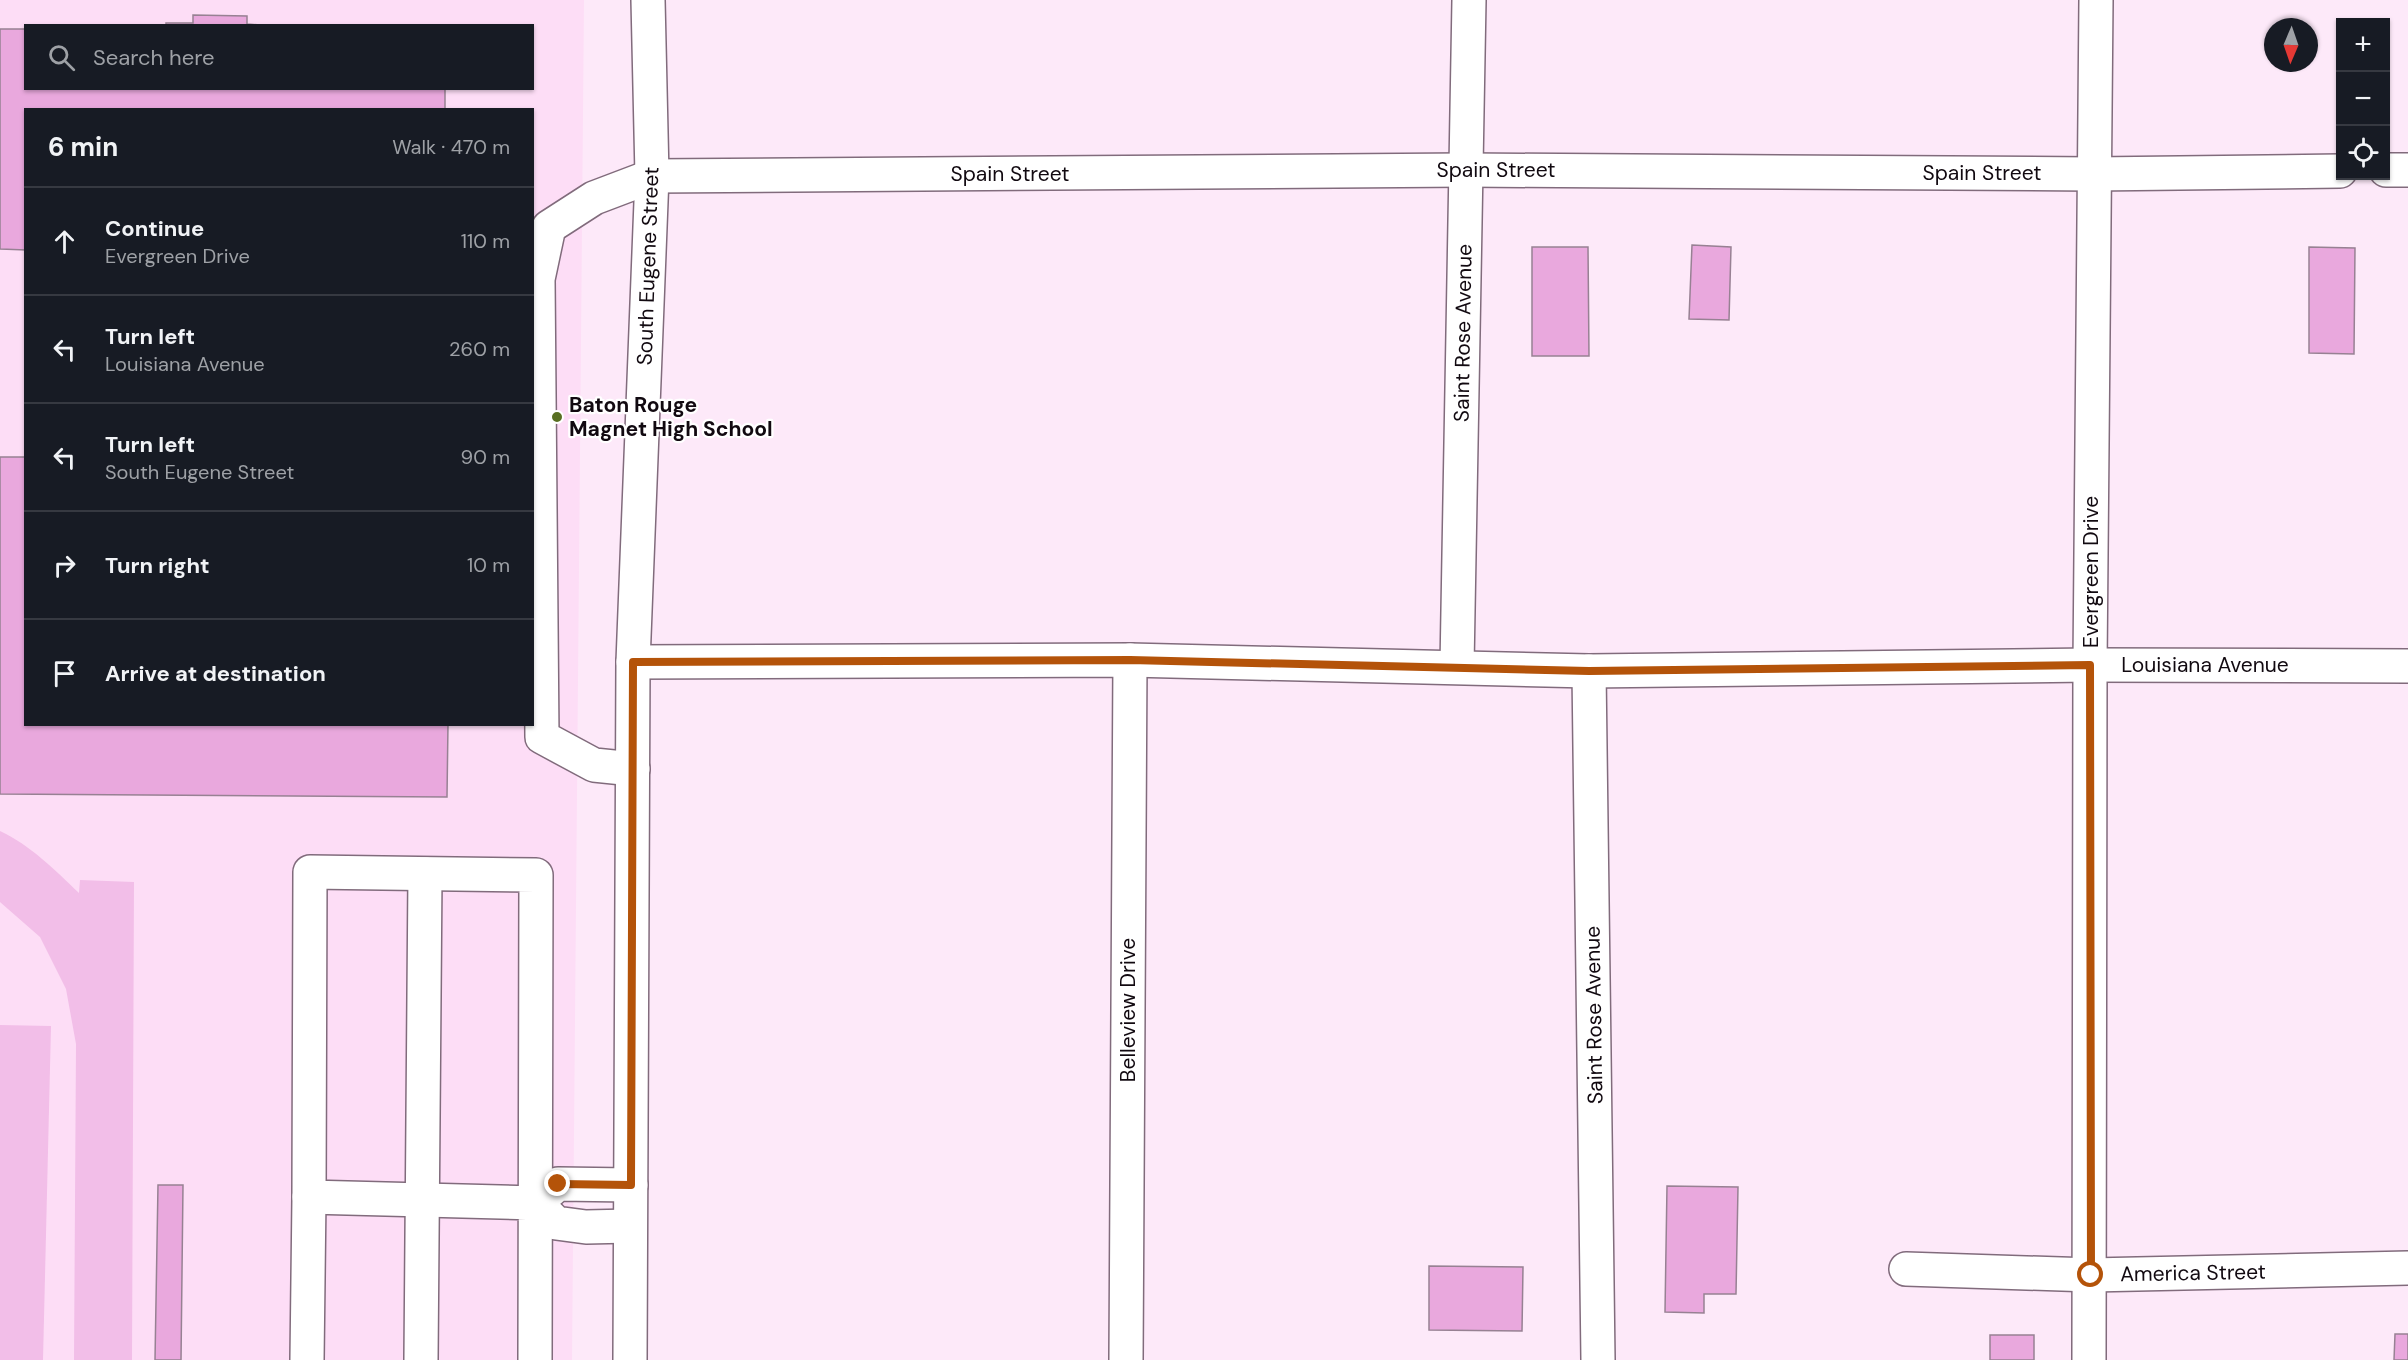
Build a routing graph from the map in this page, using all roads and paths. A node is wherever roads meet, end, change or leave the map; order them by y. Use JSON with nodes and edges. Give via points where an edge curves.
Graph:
{"nodes":[{"id":1,"x":648,"y":0,"type":"edge"},
{"id":2,"x":1469,"y":0,"type":"edge"},
{"id":3,"x":2096,"y":0,"type":"edge"},
{"id":4,"x":1466,"y":170,"type":"junction"},
{"id":5,"x":2390,"y":170,"type":"edge"},
{"id":6,"x":2408,"y":170,"type":"edge"},
{"id":7,"x":2336,"y":171,"type":"edge"},
{"id":8,"x":2093,"y":174,"type":"junction"},
{"id":9,"x":652,"y":176,"type":"junction"},
{"id":10,"x":1130,"y":660,"type":"junction"},
{"id":11,"x":633,"y":662,"type":"junction"},
{"id":12,"x":2090,"y":665,"type":"junction"},
{"id":13,"x":1457,"y":666,"type":"junction"},
{"id":14,"x":2408,"y":666,"type":"edge"},
{"id":15,"x":1589,"y":671,"type":"junction"},
{"id":16,"x":633,"y":769,"type":"junction"},
{"id":17,"x":425,"y":874,"type":"junction"},
{"id":18,"x":631,"y":1185,"type":"junction"},
{"id":19,"x":309,"y":1197,"type":"junction"},
{"id":20,"x":422,"y":1200,"type":"junction"},
{"id":21,"x":536,"y":1203,"type":"junction"},
{"id":22,"x":630,"y":1226,"type":"junction"},
{"id":23,"x":2408,"y":1268,"type":"edge"},
{"id":24,"x":1906,"y":1269,"type":"dead end"},
{"id":25,"x":2091,"y":1275,"type":"junction"},
{"id":26,"x":307,"y":1360,"type":"edge"},
{"id":27,"x":421,"y":1360,"type":"edge"},
{"id":28,"x":535,"y":1360,"type":"edge"},
{"id":29,"x":630,"y":1360,"type":"edge"},
{"id":30,"x":1126,"y":1360,"type":"edge"},
{"id":31,"x":1598,"y":1360,"type":"edge"},
{"id":32,"x":2089,"y":1360,"type":"edge"}],
"edges":[{"from":1,"to":9,"type":"street","name":"South Eugene Street"},
{"from":2,"to":4,"type":"street","name":"Saint Rose Avenue"},
{"from":3,"to":8,"type":"street","name":"Evergreen Drive"},
{"from":4,"to":8,"type":"street","name":"Spain Street"},
{"from":4,"to":9,"type":"street","name":"Spain Street"},
{"from":4,"to":13,"type":"street","name":"Saint Rose Avenue"},
{"from":5,"to":6,"type":"street"},
{"from":7,"to":8,"type":"street","name":"Spain Street"},
{"from":8,"to":12,"type":"street","name":"Evergreen Drive"},
{"from":9,"to":11,"type":"street","name":"South Eugene Street"},
{"from":9,"to":16,"type":"street","via":[[594,198],[549,227],[538,279],[542,737],[594,765]]},
{"from":10,"to":11,"type":"street","name":"Louisiana Avenue"},
{"from":10,"to":13,"type":"street","name":"Louisiana Avenue"},
{"from":10,"to":30,"type":"street","name":"Belleview Drive"},
{"from":11,"to":16,"type":"street","name":"South Eugene Street"},
{"from":12,"to":14,"type":"street","name":"Louisiana Avenue"},
{"from":12,"to":15,"type":"street","name":"Louisiana Avenue"},
{"from":12,"to":25,"type":"street","name":"Evergreen Drive"},
{"from":13,"to":15,"type":"street","name":"Louisiana Avenue"},
{"from":15,"to":31,"type":"street","name":"Saint Rose Avenue"},
{"from":16,"to":18,"type":"street","name":"South Eugene Street"},
{"from":17,"to":19,"type":"street","via":[[310,872]]},
{"from":17,"to":20,"type":"street"},
{"from":17,"to":21,"type":"street","via":[[536,875]]},
{"from":18,"to":21,"type":"street","via":[[558,1184]]},
{"from":18,"to":22,"type":"street","name":"South Eugene Street"},
{"from":19,"to":20,"type":"street"},
{"from":19,"to":26,"type":"street"},
{"from":20,"to":21,"type":"street"},
{"from":20,"to":27,"type":"street"},
{"from":21,"to":22,"type":"street","via":[[556,1223]]},
{"from":21,"to":28,"type":"street"},
{"from":22,"to":29,"type":"street","name":"South Eugene Street"},
{"from":23,"to":25,"type":"street","name":"America Street"},
{"from":24,"to":25,"type":"street","name":"America Street"},
{"from":25,"to":32,"type":"street","name":"Evergreen Drive"}]}
